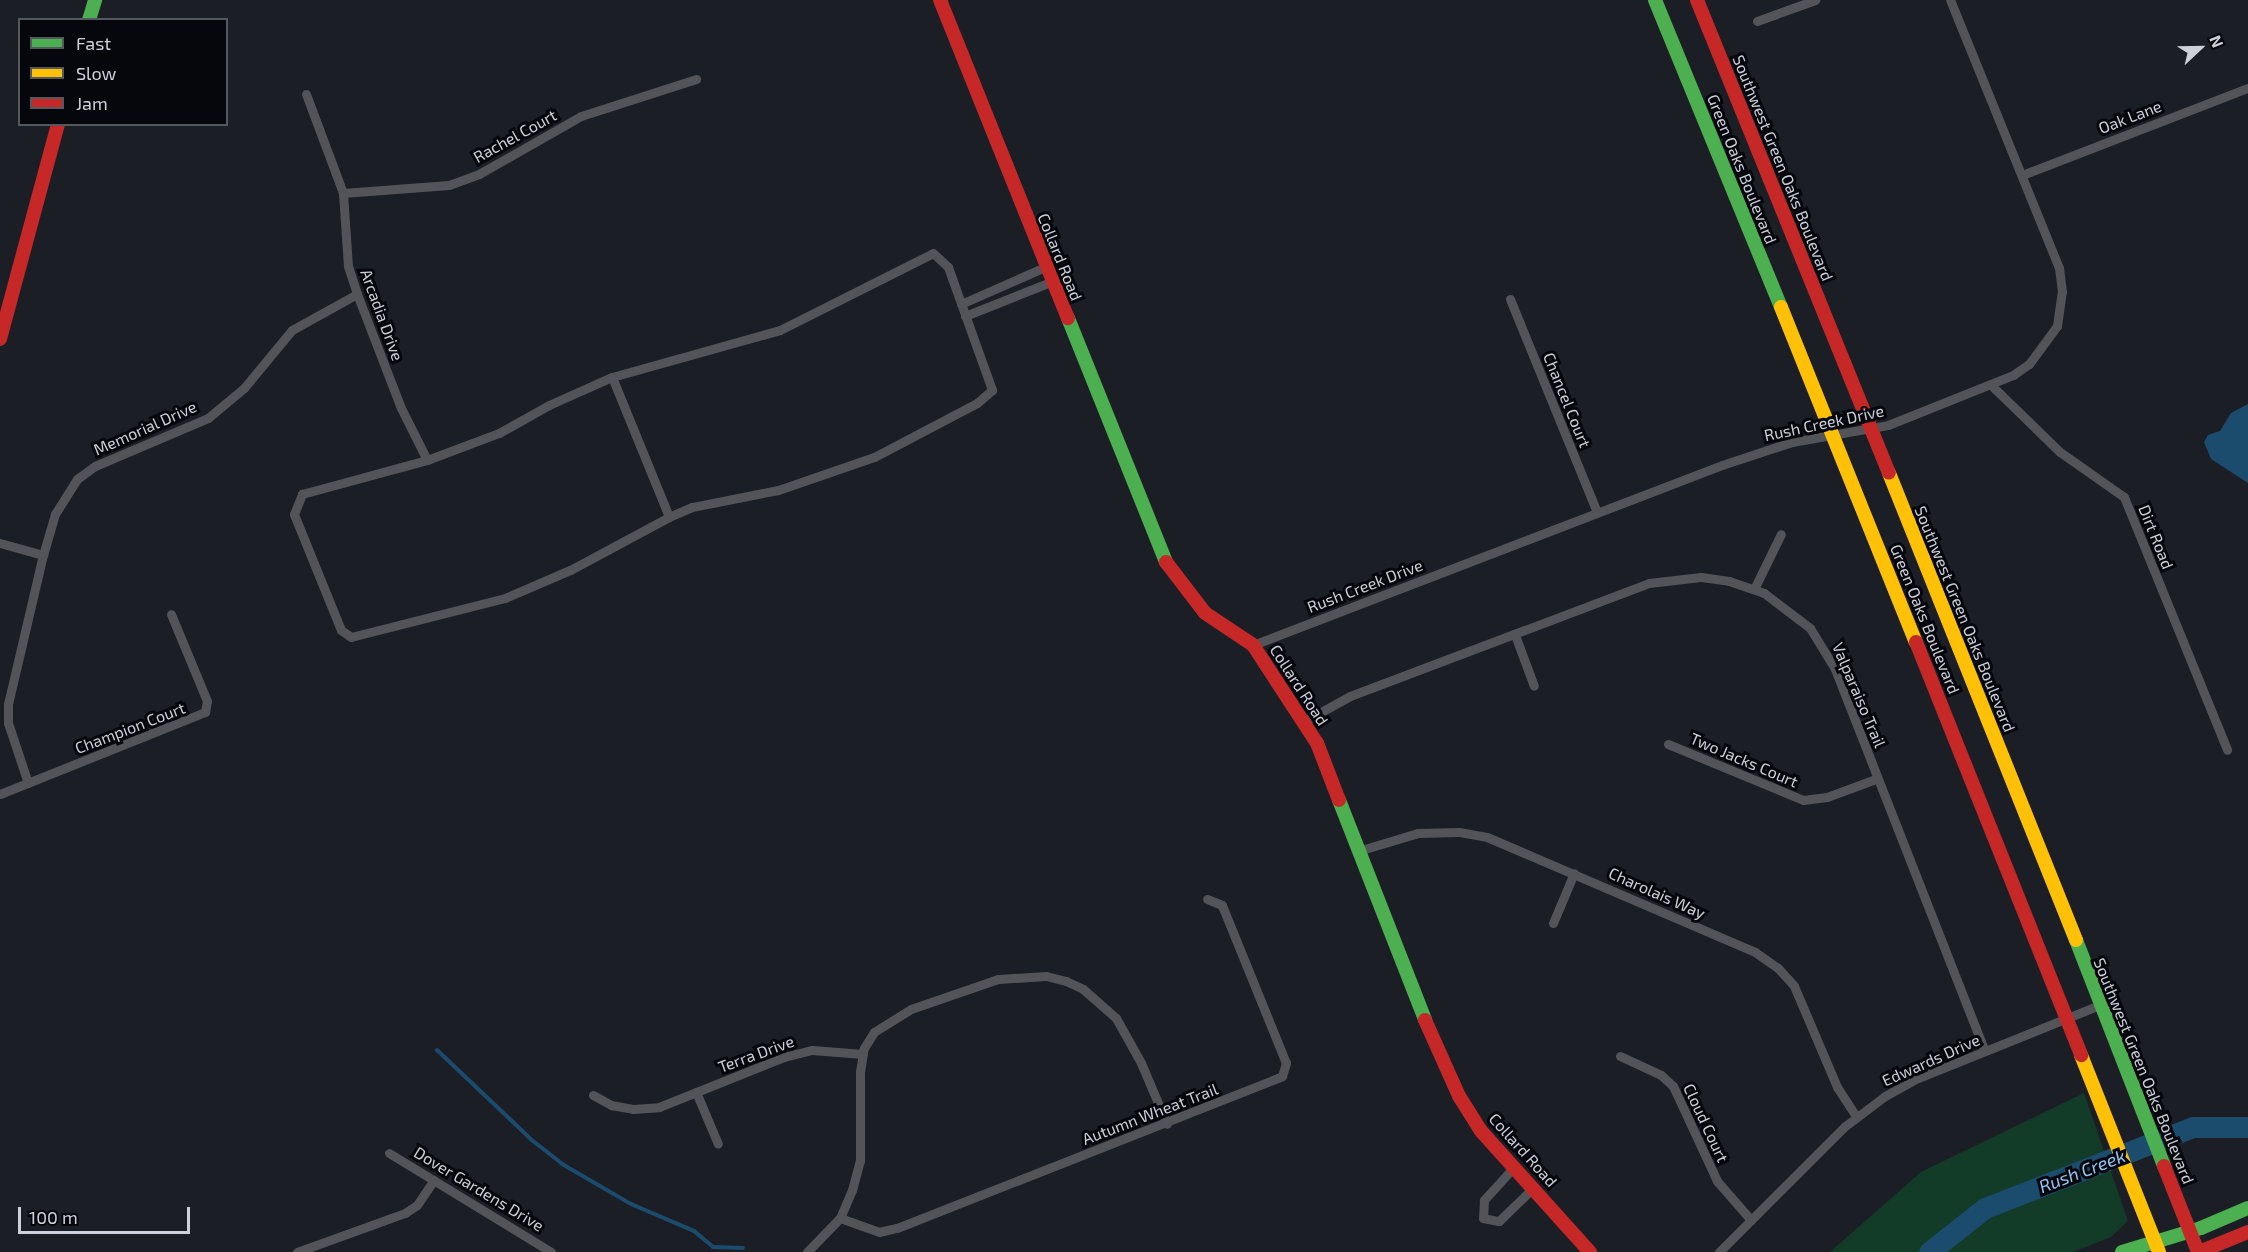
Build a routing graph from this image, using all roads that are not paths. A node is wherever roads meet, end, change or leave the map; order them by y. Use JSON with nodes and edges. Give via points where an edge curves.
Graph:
{"nodes":[{"id":1,"x":95,"y":0,"type":"edge"},
{"id":2,"x":940,"y":0,"type":"edge"},
{"id":3,"x":1655,"y":0,"type":"edge"},
{"id":4,"x":1697,"y":0,"type":"edge"},
{"id":5,"x":1815,"y":0,"type":"edge"},
{"id":6,"x":1950,"y":0,"type":"edge"},
{"id":7,"x":90,"y":18,"type":"edge"},
{"id":8,"x":1757,"y":21,"type":"dead end"},
{"id":9,"x":696,"y":79,"type":"dead end"},
{"id":10,"x":2248,"y":88,"type":"edge"},
{"id":11,"x":306,"y":94,"type":"dead end"},
{"id":12,"x":57,"y":126,"type":"edge"},
{"id":13,"x":2022,"y":175,"type":"junction"},
{"id":14,"x":343,"y":193,"type":"junction"},
{"id":15,"x":1047,"y":267,"type":"junction"},
{"id":16,"x":1053,"y":281,"type":"junction"},
{"id":17,"x":357,"y":294,"type":"junction"},
{"id":18,"x":1510,"y":299,"type":"dead end"},
{"id":19,"x":961,"y":304,"type":"junction"},
{"id":20,"x":965,"y":316,"type":"junction"},
{"id":21,"x":0,"y":339,"type":"edge"},
{"id":22,"x":612,"y":377,"type":"junction"},
{"id":23,"x":1990,"y":385,"type":"junction"},
{"id":24,"x":1870,"y":428,"type":"junction"},
{"id":25,"x":1833,"y":435,"type":"junction"},
{"id":26,"x":427,"y":460,"type":"junction"},
{"id":27,"x":1597,"y":512,"type":"junction"},
{"id":28,"x":669,"y":517,"type":"junction"},
{"id":29,"x":1781,"y":534,"type":"dead end"},
{"id":30,"x":0,"y":543,"type":"edge"},
{"id":31,"x":43,"y":555,"type":"junction"},
{"id":32,"x":1754,"y":589,"type":"junction"},
{"id":33,"x":171,"y":614,"type":"dead end"},
{"id":34,"x":1515,"y":635,"type":"junction"},
{"id":35,"x":1253,"y":645,"type":"junction"},
{"id":36,"x":1534,"y":686,"type":"dead end"},
{"id":37,"x":1305,"y":721,"type":"junction"},
{"id":38,"x":1668,"y":744,"type":"dead end"},
{"id":39,"x":2227,"y":750,"type":"dead end"},
{"id":40,"x":1878,"y":778,"type":"junction"},
{"id":41,"x":28,"y":783,"type":"junction"},
{"id":42,"x":0,"y":794,"type":"edge"},
{"id":43,"x":1358,"y":851,"type":"junction"},
{"id":44,"x":1574,"y":873,"type":"junction"},
{"id":45,"x":1208,"y":899,"type":"dead end"},
{"id":46,"x":1553,"y":923,"type":"dead end"},
{"id":47,"x":2100,"y":1005,"type":"junction"},
{"id":48,"x":2067,"y":1019,"type":"junction"},
{"id":49,"x":1985,"y":1051,"type":"junction"},
{"id":50,"x":863,"y":1054,"type":"junction"},
{"id":51,"x":1620,"y":1056,"type":"dead end"},
{"id":52,"x":696,"y":1092,"type":"junction"},
{"id":53,"x":593,"y":1095,"type":"dead end"},
{"id":54,"x":1856,"y":1116,"type":"junction"},
{"id":55,"x":1167,"y":1124,"type":"junction"},
{"id":56,"x":718,"y":1144,"type":"dead end"},
{"id":57,"x":389,"y":1153,"type":"dead end"},
{"id":58,"x":1514,"y":1167,"type":"junction"},
{"id":59,"x":434,"y":1180,"type":"junction"},
{"id":60,"x":1534,"y":1187,"type":"junction"},
{"id":61,"x":2248,"y":1208,"type":"edge"},
{"id":62,"x":840,"y":1218,"type":"junction"},
{"id":63,"x":1751,"y":1220,"type":"junction"},
{"id":64,"x":2190,"y":1231,"type":"junction"},
{"id":65,"x":2247,"y":1232,"type":"edge"},
{"id":66,"x":2157,"y":1246,"type":"edge"},
{"id":67,"x":297,"y":1252,"type":"edge"},
{"id":68,"x":551,"y":1252,"type":"edge"},
{"id":69,"x":807,"y":1252,"type":"edge"},
{"id":70,"x":1590,"y":1252,"type":"edge"},
{"id":71,"x":1719,"y":1252,"type":"edge"},
{"id":72,"x":2122,"y":1252,"type":"edge"},
{"id":73,"x":2198,"y":1252,"type":"edge"},
{"id":74,"x":2229,"y":1252,"type":"edge"}],
"edges":[{"from":1,"to":7,"type":"main road"},
{"from":2,"to":15,"type":"main road","name":"Collard Road"},
{"from":3,"to":25,"type":"main road","name":"Green Oaks Boulevard"},
{"from":4,"to":24,"type":"main road","name":"Southwest Green Oaks Boulevard"},
{"from":5,"to":8,"type":"street"},
{"from":6,"to":13,"type":"street","name":"Rush Creek Drive"},
{"from":9,"to":14,"type":"street","name":"Rachel Court","via":[[580,116],[479,174],[449,185]]},
{"from":10,"to":13,"type":"street","name":"Oak Lane"},
{"from":11,"to":14,"type":"street","name":"Arcadia Drive"},
{"from":12,"to":21,"type":"main road"},
{"from":13,"to":23,"type":"street","name":"Rush Creek Drive","via":[[2056,257],[2061,304],[2057,326],[2036,357],[2021,370]]},
{"from":14,"to":17,"type":"street","name":"Arcadia Drive","via":[[348,266]]},
{"from":15,"to":16,"type":"main road","name":"Collard Road"},
{"from":15,"to":19,"type":"street"},
{"from":16,"to":20,"type":"street"},
{"from":16,"to":35,"type":"main road","name":"Collard Road","via":[[1148,525],[1174,579],[1205,613]]},
{"from":17,"to":26,"type":"street","name":"Arcadia Drive","via":[[401,408]]},
{"from":17,"to":31,"type":"street","name":"Memorial Drive","via":[[292,330],[244,388],[208,418],[95,466],[77,479],[56,514]]},
{"from":18,"to":27,"type":"street","name":"Chancel Court"},
{"from":19,"to":20,"type":"street"},
{"from":19,"to":22,"type":"street","via":[[948,267],[933,253],[780,330]]},
{"from":20,"to":28,"type":"street","via":[[992,390],[977,403],[874,457],[778,490],[692,507]]},
{"from":22,"to":26,"type":"street","via":[[499,433]]},
{"from":22,"to":28,"type":"street"},
{"from":23,"to":24,"type":"street","name":"Rush Creek Drive","via":[[1898,422]]},
{"from":23,"to":39,"type":"street","name":"Dirt Road","via":[[2060,452],[2124,497]]},
{"from":24,"to":25,"type":"street","name":"Rush Creek Drive"},
{"from":24,"to":47,"type":"main road","name":"Southwest Green Oaks Boulevard"},
{"from":25,"to":27,"type":"street","name":"Rush Creek Drive","via":[[1771,447]]},
{"from":25,"to":48,"type":"main road","name":"Green Oaks Boulevard"},
{"from":26,"to":28,"type":"street","via":[[302,494],[294,513],[341,630],[351,637],[505,598],[570,570]]},
{"from":27,"to":35,"type":"street","name":"Rush Creek Drive"},
{"from":29,"to":32,"type":"street"},
{"from":30,"to":31,"type":"street"},
{"from":31,"to":41,"type":"street","name":"Memorial Drive","via":[[8,704],[8,723]]},
{"from":32,"to":34,"type":"street","name":"Valparaiso Trail","via":[[1708,578],[1662,580]]},
{"from":32,"to":40,"type":"street","name":"Valparaiso Trail","via":[[1787,608],[1818,639],[1835,669]]},
{"from":33,"to":41,"type":"street","name":"Champion Court","via":[[207,701],[205,712]]},
{"from":34,"to":36,"type":"street"},
{"from":34,"to":37,"type":"street","name":"Valparaiso Trail","via":[[1350,696]]},
{"from":35,"to":37,"type":"main road","name":"Collard Road"},
{"from":37,"to":43,"type":"main road","name":"Collard Road"},
{"from":38,"to":40,"type":"street","name":"Two Jacks Court","via":[[1803,800],[1827,797]]},
{"from":40,"to":49,"type":"street","name":"Valparaiso Trail"},
{"from":41,"to":42,"type":"street","name":"Champion Court"},
{"from":43,"to":44,"type":"street","name":"Charolais Way","via":[[1406,835],[1459,832],[1503,842]]},
{"from":43,"to":58,"type":"main road","name":"Collard Road","via":[[1445,1071],[1481,1131]]},
{"from":44,"to":46,"type":"street"},
{"from":44,"to":54,"type":"street","name":"Charolais Way","via":[[1755,952],[1778,969],[1794,986],[1837,1087]]},
{"from":45,"to":55,"type":"street","name":"Autumn Wheat Trail","via":[[1222,905],[1286,1063],[1282,1077],[1275,1081]]},
{"from":47,"to":48,"type":"street","name":"Edwards Drive"},
{"from":47,"to":64,"type":"main road","name":"Southwest Green Oaks Boulevard"},
{"from":48,"to":49,"type":"street","name":"Edwards Drive"},
{"from":48,"to":66,"type":"main road","name":"Green Oaks Boulevard"},
{"from":49,"to":54,"type":"street","name":"Edwards Drive","via":[[1908,1083]]},
{"from":50,"to":52,"type":"street","name":"Terra Drive","via":[[812,1050]]},
{"from":50,"to":55,"type":"street","via":[[874,1032],[911,1009],[998,980],[1046,976],[1083,989],[1116,1018],[1141,1063]]},
{"from":50,"to":62,"type":"street","via":[[860,1161]]},
{"from":51,"to":63,"type":"street","name":"Cloud Court","via":[[1661,1075],[1673,1086],[1717,1181]]},
{"from":52,"to":53,"type":"street","name":"Terra Drive","via":[[659,1107],[633,1109],[611,1105]]},
{"from":52,"to":56,"type":"street"},
{"from":54,"to":63,"type":"street","name":"Edwards Drive"},
{"from":55,"to":62,"type":"street","name":"Autumn Wheat Trail","via":[[897,1228],[879,1232]]},
{"from":57,"to":59,"type":"street","name":"Dover Gardens Drive"},
{"from":58,"to":60,"type":"main road","name":"Collard Road"},
{"from":58,"to":60,"type":"street","via":[[1484,1200],[1483,1218],[1499,1221]]},
{"from":59,"to":67,"type":"street","via":[[417,1204],[405,1213]]},
{"from":59,"to":68,"type":"street","name":"Dover Gardens Drive"},
{"from":60,"to":70,"type":"main road","name":"Collard Road"},
{"from":61,"to":64,"type":"main road"},
{"from":62,"to":69,"type":"street"},
{"from":63,"to":71,"type":"street","name":"Edwards Drive"},
{"from":64,"to":66,"type":"main road"},
{"from":64,"to":73,"type":"main road","name":"Southwest Green Oaks Boulevard"},
{"from":65,"to":73,"type":"main road"},
{"from":65,"to":74,"type":"main road"},
{"from":66,"to":72,"type":"main road"}]}
